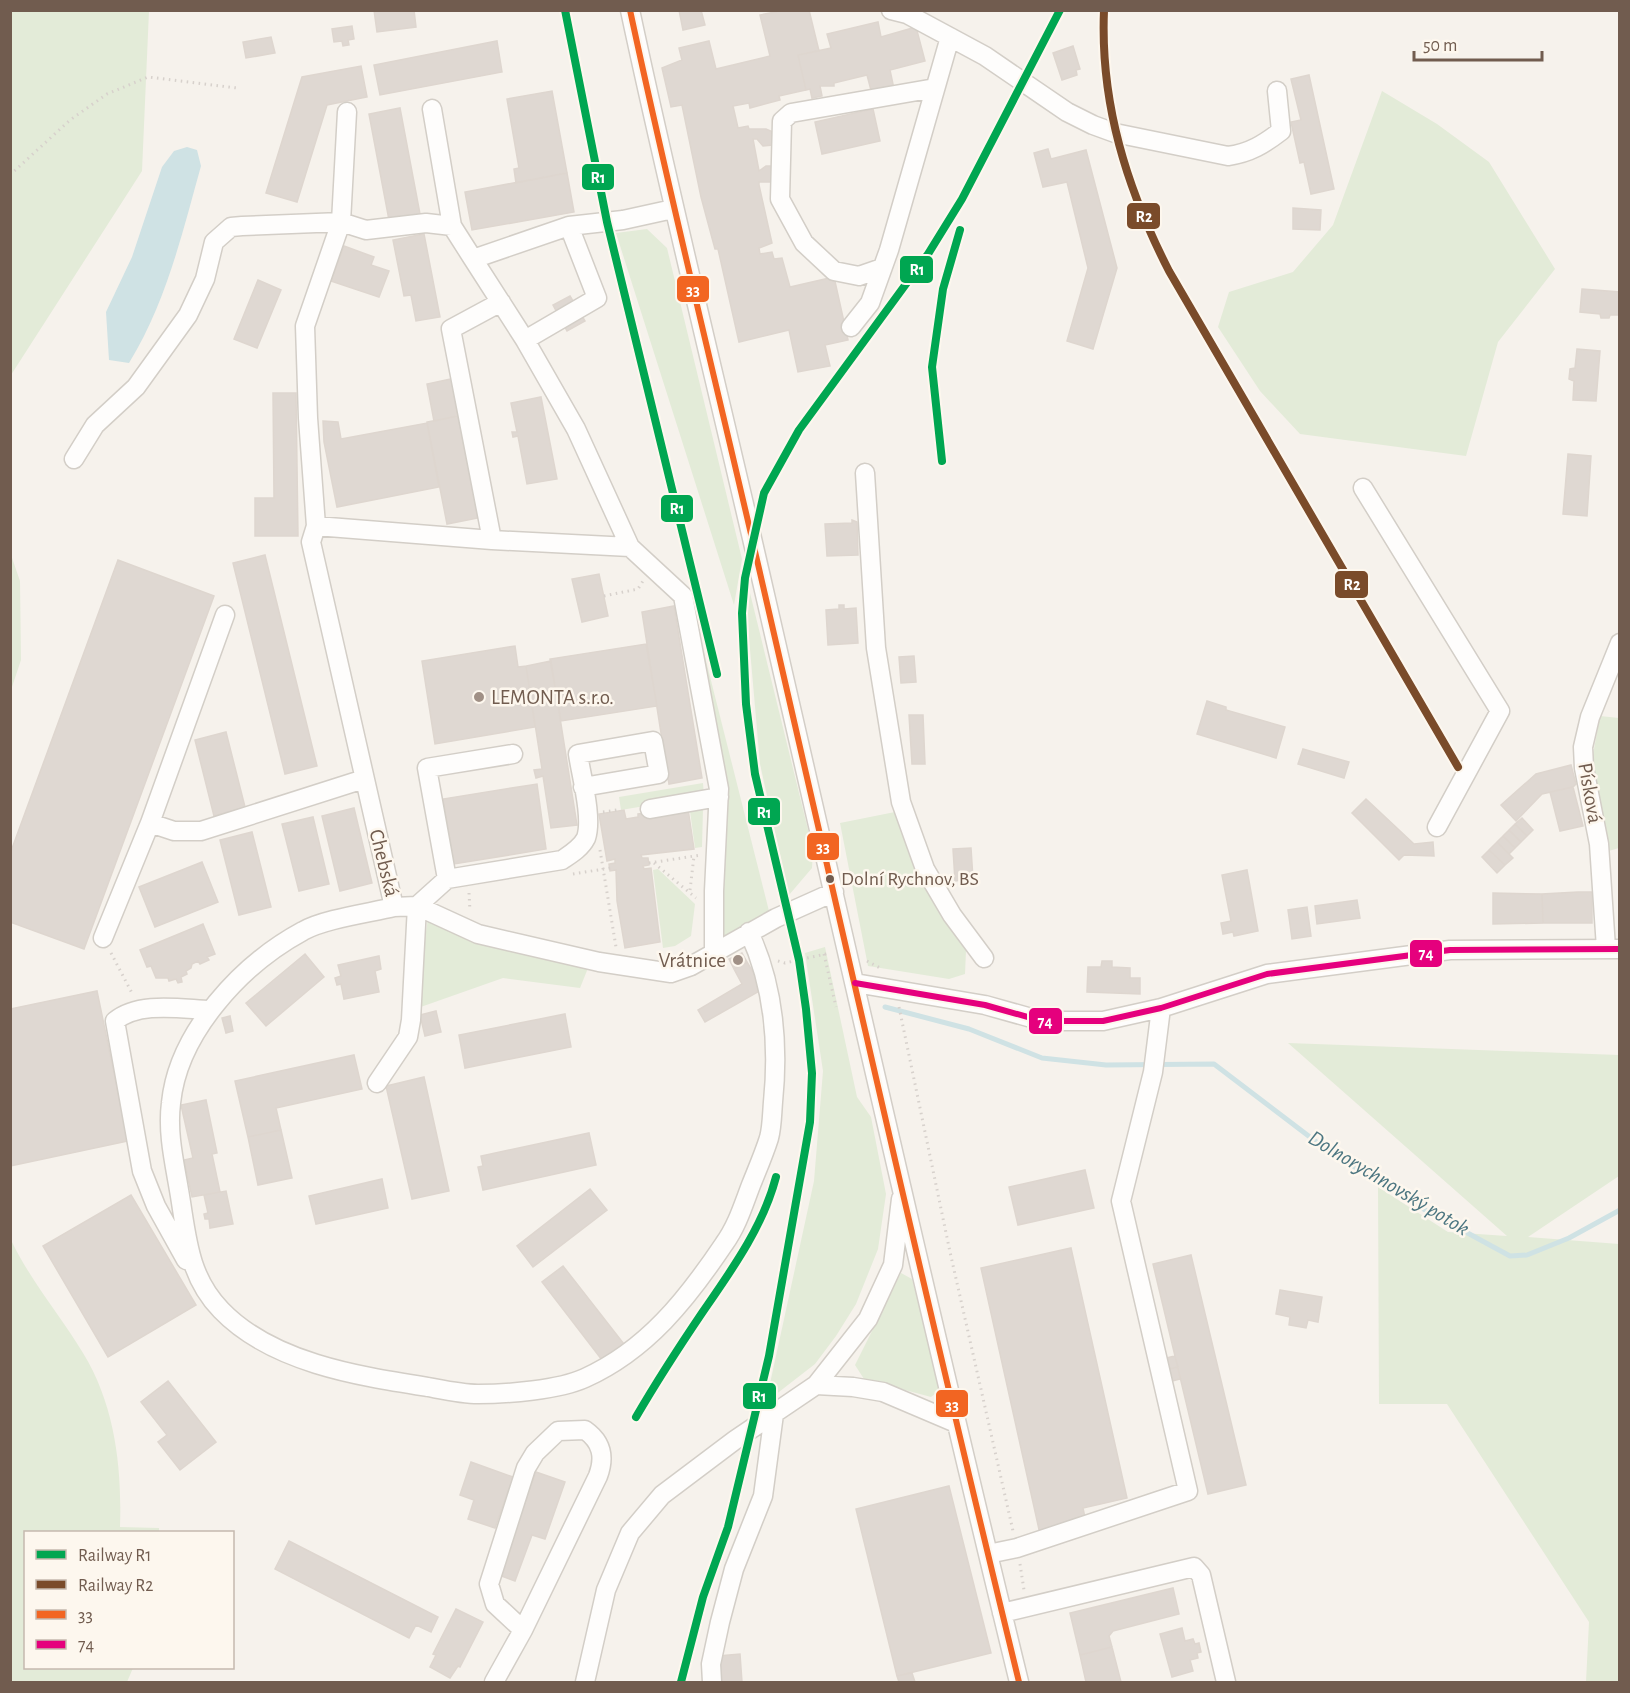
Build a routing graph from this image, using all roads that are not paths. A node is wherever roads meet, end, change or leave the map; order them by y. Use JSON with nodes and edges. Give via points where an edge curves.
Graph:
{"nodes":[{"id":1,"x":630,"y":10,"type":"edge"},
{"id":2,"x":891,"y":10,"type":"edge"},
{"id":3,"x":950,"y":38,"type":"junction"},
{"id":4,"x":935,"y":88,"type":"junction"},
{"id":5,"x":1276,"y":91,"type":"dead end"},
{"id":6,"x":432,"y":109,"type":"dead end"},
{"id":7,"x":347,"y":111,"type":"dead end"},
{"id":8,"x":673,"y":209,"type":"junction"},
{"id":9,"x":341,"y":222,"type":"junction"},
{"id":10,"x":452,"y":226,"type":"junction"},
{"id":11,"x":569,"y":226,"type":"junction"},
{"id":12,"x":473,"y":259,"type":"junction"},
{"id":13,"x":882,"y":268,"type":"junction"},
{"id":14,"x":501,"y":302,"type":"junction"},
{"id":15,"x":851,"y":327,"type":"dead end"},
{"id":16,"x":525,"y":340,"type":"junction"},
{"id":17,"x":74,"y":459,"type":"dead end"},
{"id":18,"x":865,"y":473,"type":"dead end"},
{"id":19,"x":1363,"y":488,"type":"dead end"},
{"id":20,"x":316,"y":526,"type":"junction"},
{"id":21,"x":492,"y":540,"type":"junction"},
{"id":22,"x":630,"y":547,"type":"junction"},
{"id":23,"x":225,"y":615,"type":"dead end"},
{"id":24,"x":1620,"y":643,"type":"edge"},
{"id":25,"x":513,"y":754,"type":"dead end"},
{"id":26,"x":364,"y":779,"type":"junction"},
{"id":27,"x":583,"y":787,"type":"dead end"},
{"id":28,"x":719,"y":798,"type":"junction"},
{"id":29,"x":650,"y":809,"type":"dead end"},
{"id":30,"x":150,"y":823,"type":"junction"},
{"id":31,"x":1437,"y":827,"type":"dead end"},
{"id":32,"x":447,"y":879,"type":"junction"},
{"id":33,"x":834,"y":892,"type":"junction"},
{"id":34,"x":394,"y":906,"type":"junction"},
{"id":35,"x":417,"y":906,"type":"junction"},
{"id":36,"x":749,"y":932,"type":"junction"},
{"id":37,"x":103,"y":938,"type":"road end"},
{"id":38,"x":1613,"y":949,"type":"edge"},
{"id":39,"x":714,"y":953,"type":"junction"},
{"id":40,"x":984,"y":958,"type":"dead end"},
{"id":41,"x":855,"y":983,"type":"junction"},
{"id":42,"x":1161,"y":1008,"type":"junction"},
{"id":43,"x":211,"y":1010,"type":"junction"},
{"id":44,"x":377,"y":1083,"type":"dead end"},
{"id":45,"x":902,"y":1185,"type":"junction"},
{"id":46,"x":198,"y":1280,"type":"junction"},
{"id":47,"x":816,"y":1385,"type":"junction"},
{"id":48,"x":774,"y":1414,"type":"junction"},
{"id":49,"x":956,"y":1423,"type":"junction"},
{"id":50,"x":988,"y":1554,"type":"junction"},
{"id":51,"x":1011,"y":1612,"type":"junction"},
{"id":52,"x":523,"y":1630,"type":"junction"},
{"id":53,"x":494,"y":1683,"type":"edge"},
{"id":54,"x":585,"y":1683,"type":"edge"},
{"id":55,"x":712,"y":1683,"type":"edge"},
{"id":56,"x":1019,"y":1683,"type":"edge"},
{"id":57,"x":1226,"y":1683,"type":"edge"}],
"edges":[{"from":1,"to":8,"type":"street"},
{"from":2,"to":3,"type":"street","via":[[907,14]]},
{"from":3,"to":4,"type":"street"},
{"from":3,"to":5,"type":"street","via":[[1093,125],[1228,156],[1260,147],[1281,131]]},
{"from":4,"to":13,"type":"street"},
{"from":4,"to":13,"type":"street","via":[[791,112],[782,121],[780,199],[804,243],[834,271],[859,276]]},
{"from":6,"to":10,"type":"street"},
{"from":7,"to":9,"type":"street","name":"Chebská"},
{"from":8,"to":11,"type":"street"},
{"from":8,"to":33,"type":"street"},
{"from":9,"to":10,"type":"street","via":[[366,230],[426,223]]},
{"from":9,"to":17,"type":"street","via":[[231,227],[222,233],[214,242],[205,279],[188,315],[136,387],[95,425]]},
{"from":9,"to":20,"type":"street","name":"Chebská","via":[[305,326]]},
{"from":10,"to":12,"type":"street"},
{"from":11,"to":12,"type":"street"},
{"from":11,"to":16,"type":"street","via":[[597,298]]},
{"from":12,"to":14,"type":"street"},
{"from":13,"to":15,"type":"street","via":[[870,303]]},
{"from":14,"to":16,"type":"street"},
{"from":14,"to":21,"type":"street","via":[[451,329]]},
{"from":16,"to":22,"type":"street","via":[[576,429]]},
{"from":18,"to":40,"type":"street","via":[[876,648],[902,802],[925,869]]},
{"from":19,"to":31,"type":"street","via":[[1500,711]]},
{"from":20,"to":21,"type":"street"},
{"from":20,"to":26,"type":"street","name":"Chebská","via":[[311,542],[315,566]]},
{"from":21,"to":22,"type":"street"},
{"from":22,"to":28,"type":"street","via":[[683,596]]},
{"from":23,"to":30,"type":"street"},
{"from":24,"to":38,"type":"street","name":"Písková","via":[[1590,717],[1583,747]]},
{"from":25,"to":32,"type":"street","via":[[427,768]]},
{"from":26,"to":30,"type":"street","via":[[201,831],[174,831]]},
{"from":26,"to":34,"type":"street","name":"Chebská"},
{"from":27,"to":32,"type":"street","via":[[588,828],[574,853],[562,860]]},
{"from":28,"to":29,"type":"street"},
{"from":28,"to":39,"type":"street"},
{"from":30,"to":37,"type":"street"},
{"from":32,"to":35,"type":"street"},
{"from":33,"to":36,"type":"street","name":"Chebská"},
{"from":33,"to":41,"type":"street"},
{"from":34,"to":35,"type":"street","name":"Chebská"},
{"from":34,"to":43,"type":"street","via":[[305,929],[259,960]]},
{"from":35,"to":39,"type":"street","name":"Chebská","via":[[474,932],[599,962],[671,973]]},
{"from":35,"to":44,"type":"street","via":[[408,1037]]},
{"from":36,"to":39,"type":"street","name":"Chebská"},
{"from":36,"to":46,"type":"street","via":[[761,958],[772,1000],[776,1069],[770,1135],[735,1228],[693,1290],[650,1338],[610,1366],[581,1380],[476,1395],[394,1382],[321,1366],[258,1340],[221,1311]]},
{"from":38,"to":42,"type":"street","via":[[1450,950],[1267,974]]},
{"from":41,"to":42,"type":"street","via":[[984,1005],[1042,1021],[1103,1021]]},
{"from":41,"to":45,"type":"street"},
{"from":42,"to":50,"type":"street","via":[[1153,1072],[1121,1201],[1188,1491]]},
{"from":43,"to":46,"type":"street","via":[[178,1062],[169,1130]]},
{"from":43,"to":46,"type":"street","via":[[127,1011],[115,1021],[142,1171],[156,1206]]},
{"from":45,"to":47,"type":"street","via":[[893,1265],[868,1319]]},
{"from":45,"to":49,"type":"street"},
{"from":47,"to":48,"type":"street"},
{"from":47,"to":49,"type":"street","via":[[883,1392]]},
{"from":48,"to":54,"type":"street","via":[[662,1496],[636,1525],[606,1590]]},
{"from":48,"to":55,"type":"street","via":[[763,1496],[725,1601],[711,1664]]},
{"from":49,"to":50,"type":"street"},
{"from":50,"to":51,"type":"street"},
{"from":51,"to":56,"type":"street"},
{"from":51,"to":57,"type":"street","via":[[1194,1567],[1201,1575]]},
{"from":52,"to":52,"type":"street","via":[[602,1466],[596,1439],[585,1430],[558,1431],[535,1453],[526,1468],[489,1584],[495,1604]]},
{"from":52,"to":53,"type":"street"}]}
